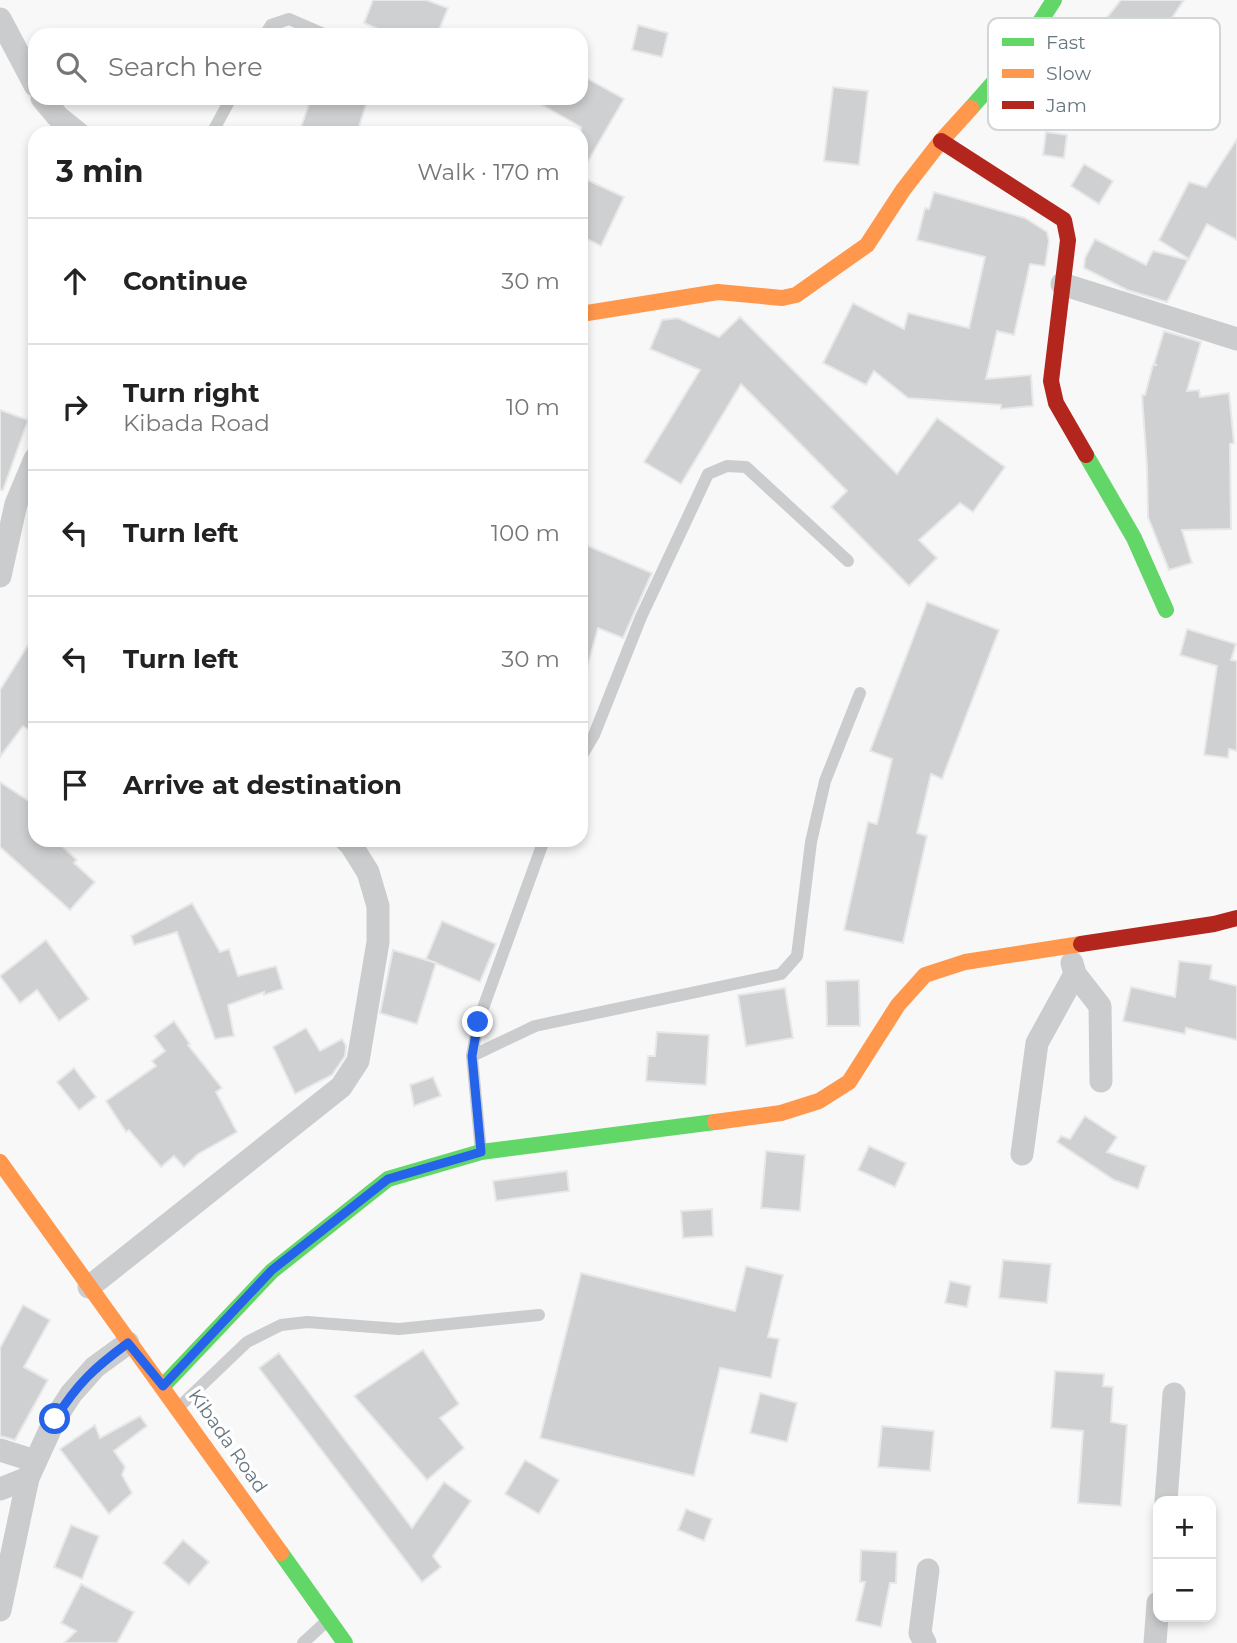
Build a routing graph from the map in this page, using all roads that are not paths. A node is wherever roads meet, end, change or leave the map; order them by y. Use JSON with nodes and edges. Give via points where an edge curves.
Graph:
{"nodes":[{"id":1,"x":1054,"y":0,"type":"edge"},
{"id":2,"x":1042,"y":18,"type":"edge"},
{"id":3,"x":0,"y":19,"type":"edge"},
{"id":4,"x":269,"y":28,"type":"edge"},
{"id":5,"x":310,"y":28,"type":"edge"},
{"id":6,"x":28,"y":72,"type":"edge"},
{"id":7,"x":988,"y":88,"type":"edge"},
{"id":8,"x":48,"y":105,"type":"edge"},
{"id":9,"x":227,"y":105,"type":"edge"},
{"id":10,"x":69,"y":126,"type":"edge"},
{"id":11,"x":216,"y":126,"type":"edge"},
{"id":12,"x":941,"y":141,"type":"junction"},
{"id":13,"x":1062,"y":284,"type":"junction"},
{"id":14,"x":588,"y":313,"type":"edge"},
{"id":15,"x":1237,"y":340,"type":"edge"},
{"id":16,"x":28,"y":476,"type":"edge"},
{"id":17,"x":849,"y":561,"type":"dead end"},
{"id":18,"x":0,"y":576,"type":"edge"},
{"id":19,"x":1166,"y":610,"type":"dead end"},
{"id":20,"x":860,"y":693,"type":"dead end"},
{"id":21,"x":588,"y":745,"type":"edge"},
{"id":22,"x":352,"y":847,"type":"edge"},
{"id":23,"x":541,"y":847,"type":"edge"},
{"id":24,"x":1237,"y":918,"type":"edge"},
{"id":25,"x":1068,"y":947,"type":"junction"},
{"id":26,"x":1075,"y":974,"type":"junction"},
{"id":27,"x":472,"y":1056,"type":"junction"},
{"id":28,"x":1101,"y":1081,"type":"dead end"},
{"id":29,"x":481,"y":1152,"type":"junction"},
{"id":30,"x":1022,"y":1154,"type":"dead end"},
{"id":31,"x":0,"y":1162,"type":"edge"},
{"id":32,"x":89,"y":1287,"type":"junction"},
{"id":33,"x":539,"y":1315,"type":"dead end"},
{"id":34,"x":128,"y":1343,"type":"junction"},
{"id":35,"x":163,"y":1386,"type":"junction"},
{"id":36,"x":1174,"y":1394,"type":"dead end"},
{"id":37,"x":178,"y":1407,"type":"junction"},
{"id":38,"x":0,"y":1450,"type":"edge"},
{"id":39,"x":31,"y":1470,"type":"junction"},
{"id":40,"x":0,"y":1489,"type":"edge"},
{"id":41,"x":1166,"y":1496,"type":"edge"},
{"id":42,"x":928,"y":1570,"type":"dead end"},
{"id":43,"x":0,"y":1610,"type":"edge"},
{"id":44,"x":328,"y":1620,"type":"junction"},
{"id":45,"x":1157,"y":1622,"type":"edge"},
{"id":46,"x":303,"y":1643,"type":"edge"},
{"id":47,"x":345,"y":1643,"type":"edge"},
{"id":48,"x":925,"y":1643,"type":"edge"},
{"id":49,"x":1155,"y":1643,"type":"edge"}],
"edges":[{"from":1,"to":2,"type":"street"},
{"from":3,"to":6,"type":"street"},
{"from":4,"to":5,"type":"lane","via":[[289,19]]},
{"from":7,"to":12,"type":"street"},
{"from":8,"to":10,"type":"street"},
{"from":9,"to":11,"type":"lane"},
{"from":12,"to":13,"type":"street","via":[[1063,220],[1068,240]]},
{"from":12,"to":14,"type":"street","via":[[867,245],[796,295],[770,298],[718,292]]},
{"from":13,"to":15,"type":"street"},
{"from":13,"to":19,"type":"street","via":[[1051,381],[1056,403],[1134,538]]},
{"from":16,"to":18,"type":"street","via":[[16,504]]},
{"from":17,"to":21,"type":"lane","via":[[746,467],[727,466],[708,474],[640,617]]},
{"from":20,"to":27,"type":"lane","via":[[825,781],[811,842],[797,956],[781,974],[535,1026]]},
{"from":22,"to":32,"type":"street","via":[[368,872],[379,906],[378,942],[358,1061],[341,1087]]},
{"from":23,"to":27,"type":"lane","via":[[478,1022]]},
{"from":24,"to":25,"type":"street"},
{"from":25,"to":26,"type":"street"},
{"from":25,"to":29,"type":"street","via":[[965,962],[925,975],[898,1005],[849,1082],[819,1101],[781,1113]]},
{"from":26,"to":28,"type":"street","via":[[1100,1006]]},
{"from":26,"to":30,"type":"street","via":[[1037,1043]]},
{"from":27,"to":29,"type":"lane"},
{"from":29,"to":35,"type":"street","via":[[388,1179],[272,1270]]},
{"from":31,"to":32,"type":"street","name":"Kibada Road"},
{"from":32,"to":34,"type":"street","name":"Kibada Road"},
{"from":33,"to":37,"type":"lane","via":[[399,1329],[307,1322],[281,1325],[247,1342]]},
{"from":34,"to":35,"type":"street","name":"Kibada Road"},
{"from":34,"to":39,"type":"street","via":[[95,1367],[71,1394]]},
{"from":35,"to":37,"type":"street","name":"Kibada Road"},
{"from":36,"to":41,"type":"street"},
{"from":37,"to":44,"type":"street","name":"Kibada Road"},
{"from":38,"to":39,"type":"street"},
{"from":39,"to":40,"type":"street"},
{"from":39,"to":43,"type":"street"},
{"from":42,"to":48,"type":"street","via":[[920,1633]]},
{"from":44,"to":46,"type":"lane"},
{"from":44,"to":47,"type":"street","name":"Kibada Road"},
{"from":45,"to":49,"type":"street"}]}
